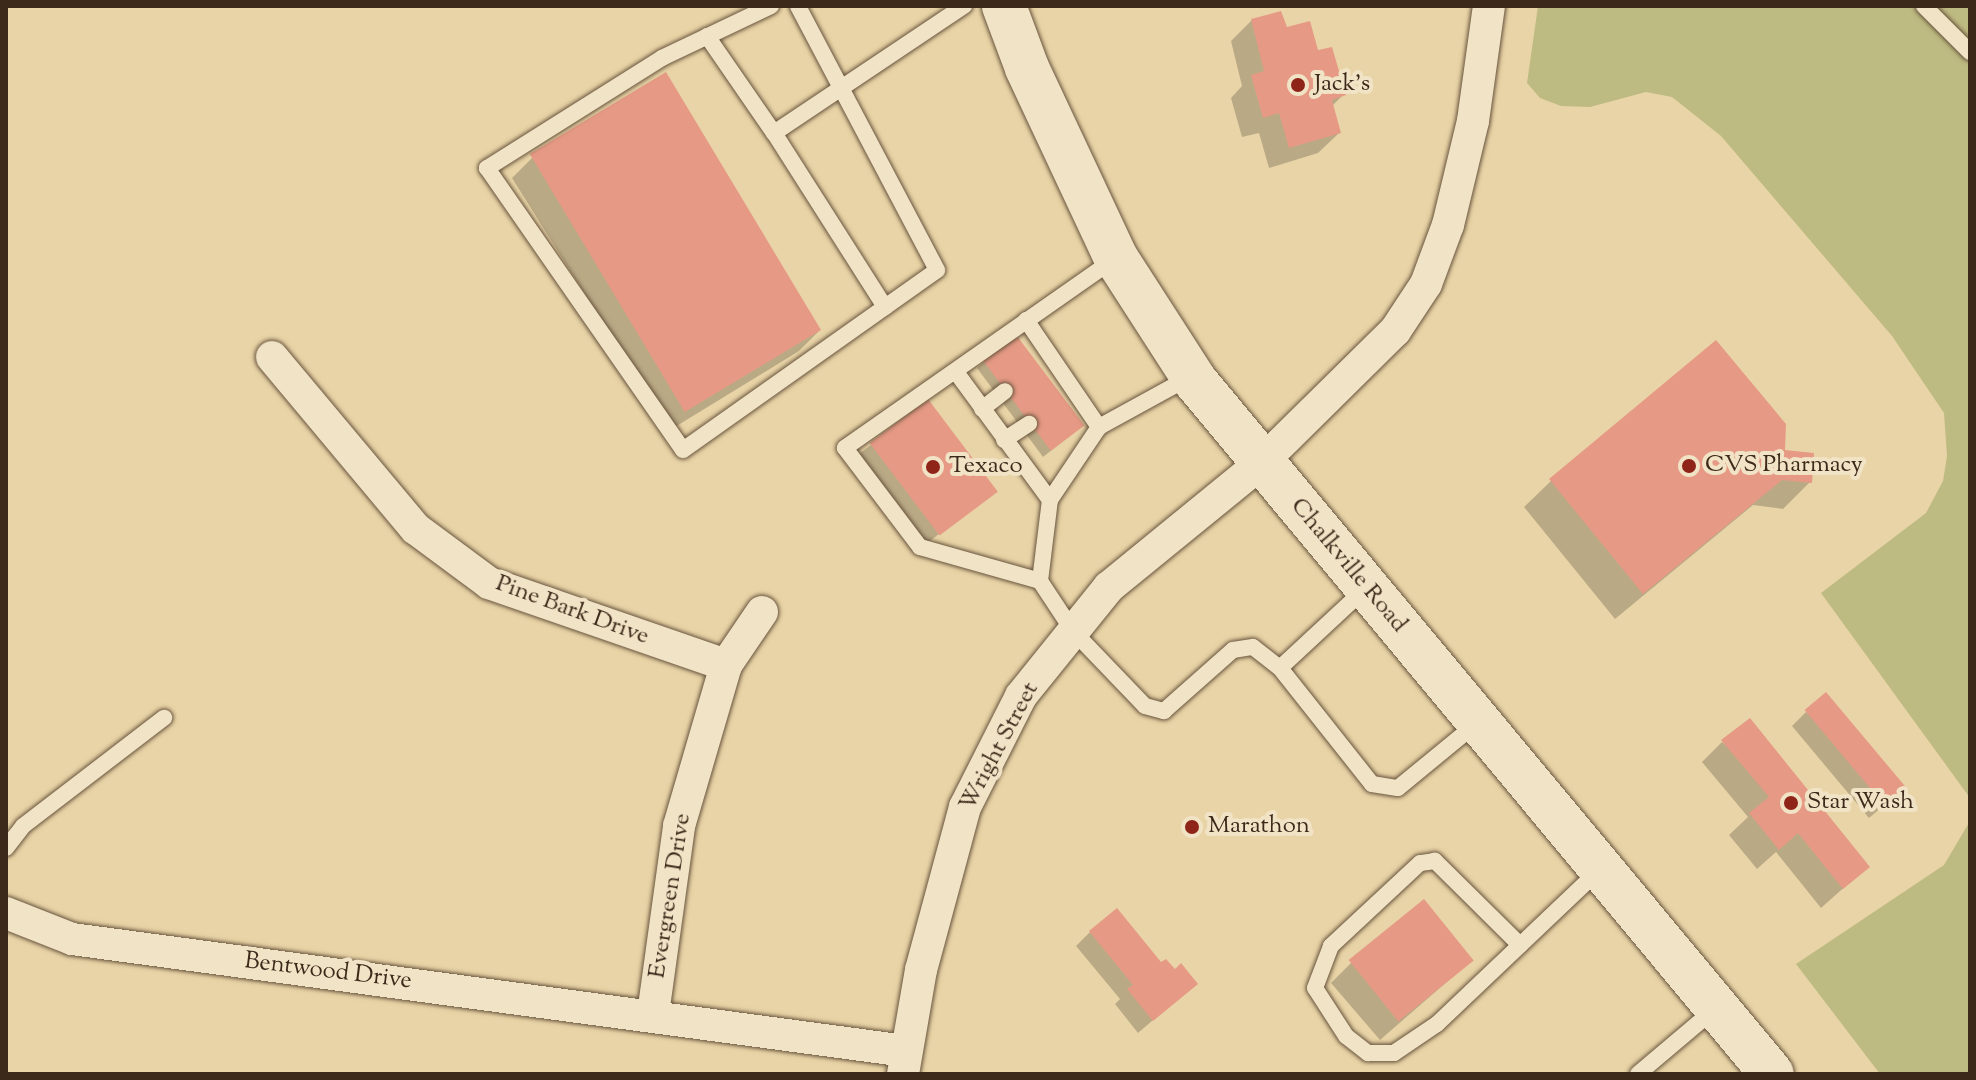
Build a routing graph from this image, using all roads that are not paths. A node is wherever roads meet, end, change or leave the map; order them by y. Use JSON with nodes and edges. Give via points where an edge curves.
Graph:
{"nodes":[{"id":1,"x":771,"y":6,"type":"edge"},
{"id":2,"x":798,"y":6,"type":"edge"},
{"id":3,"x":964,"y":6,"type":"edge"},
{"id":4,"x":1004,"y":6,"type":"edge"},
{"id":5,"x":1489,"y":6,"type":"edge"},
{"id":6,"x":1924,"y":6,"type":"edge"},
{"id":7,"x":707,"y":36,"type":"junction"},
{"id":8,"x":1970,"y":52,"type":"edge"},
{"id":9,"x":841,"y":88,"type":"junction"},
{"id":10,"x":774,"y":133,"type":"junction"},
{"id":11,"x":1116,"y":258,"type":"junction"},
{"id":12,"x":885,"y":307,"type":"junction"},
{"id":13,"x":1026,"y":320,"type":"junction"},
{"id":14,"x":272,"y":357,"type":"dead end"},
{"id":15,"x":956,"y":372,"type":"junction"},
{"id":16,"x":1192,"y":376,"type":"junction"},
{"id":17,"x":1005,"y":391,"type":"dead end"},
{"id":18,"x":982,"y":409,"type":"junction"},
{"id":19,"x":1029,"y":424,"type":"dead end"},
{"id":20,"x":1099,"y":427,"type":"junction"},
{"id":21,"x":1004,"y":440,"type":"junction"},
{"id":22,"x":1262,"y":462,"type":"junction"},
{"id":23,"x":1050,"y":500,"type":"junction"},
{"id":24,"x":1040,"y":581,"type":"junction"},
{"id":25,"x":1366,"y":588,"type":"junction"},
{"id":26,"x":762,"y":612,"type":"dead end"},
{"id":27,"x":1073,"y":631,"type":"junction"},
{"id":28,"x":726,"y":665,"type":"junction"},
{"id":29,"x":1280,"y":668,"type":"junction"},
{"id":30,"x":164,"y":718,"type":"dead end"},
{"id":31,"x":1477,"y":723,"type":"junction"},
{"id":32,"x":6,"y":848,"type":"edge"},
{"id":33,"x":1600,"y":869,"type":"junction"},
{"id":34,"x":6,"y":913,"type":"edge"},
{"id":35,"x":1520,"y":945,"type":"junction"},
{"id":36,"x":1716,"y":1008,"type":"junction"},
{"id":37,"x":653,"y":1014,"type":"junction"},
{"id":38,"x":905,"y":1062,"type":"edge"},
{"id":39,"x":1638,"y":1074,"type":"edge"},
{"id":40,"x":1772,"y":1074,"type":"edge"}],
"edges":[{"from":1,"to":7,"type":"lane"},
{"from":2,"to":9,"type":"lane"},
{"from":3,"to":9,"type":"lane"},
{"from":4,"to":11,"type":"main road","name":"Chalkville Road","via":[[1027,68]]},
{"from":5,"to":22,"type":"street","name":"Wright Street","via":[[1473,121],[1448,225],[1426,284],[1395,331]]},
{"from":6,"to":8,"type":"lane"},
{"from":7,"to":10,"type":"lane"},
{"from":7,"to":12,"type":"lane","via":[[662,58],[487,168],[683,450]]},
{"from":9,"to":10,"type":"lane"},
{"from":9,"to":12,"type":"lane","via":[[937,270]]},
{"from":10,"to":12,"type":"lane"},
{"from":11,"to":13,"type":"lane"},
{"from":11,"to":16,"type":"main road","name":"Chalkville Road"},
{"from":13,"to":15,"type":"lane"},
{"from":13,"to":20,"type":"lane","via":[[1047,363]]},
{"from":14,"to":28,"type":"street","name":"Pine Bark Drive","via":[[416,529],[489,583]]},
{"from":15,"to":18,"type":"lane"},
{"from":15,"to":24,"type":"lane","via":[[845,448],[920,547]]},
{"from":16,"to":20,"type":"lane"},
{"from":16,"to":22,"type":"main road","name":"Chalkville Road"},
{"from":17,"to":18,"type":"lane"},
{"from":18,"to":21,"type":"lane"},
{"from":19,"to":21,"type":"lane"},
{"from":20,"to":23,"type":"lane"},
{"from":21,"to":23,"type":"lane"},
{"from":22,"to":25,"type":"main road","name":"Chalkville Road"},
{"from":22,"to":27,"type":"street","name":"Wright Street","via":[[1109,587]]},
{"from":23,"to":24,"type":"lane"},
{"from":24,"to":27,"type":"lane"},
{"from":25,"to":29,"type":"lane"},
{"from":25,"to":31,"type":"main road","name":"Chalkville Road"},
{"from":26,"to":28,"type":"street","name":"Evergreen Drive"},
{"from":27,"to":29,"type":"lane","via":[[1145,706],[1164,711],[1233,650],[1253,647]]},
{"from":27,"to":38,"type":"street","name":"Wright Street","via":[[1021,696],[965,807],[921,970]]},
{"from":28,"to":37,"type":"street","name":"Evergreen Drive","via":[[679,826]]},
{"from":29,"to":31,"type":"lane","via":[[1372,784],[1398,788]]},
{"from":30,"to":32,"type":"lane","via":[[23,826]]},
{"from":31,"to":33,"type":"main road","name":"Chalkville Road"},
{"from":33,"to":35,"type":"lane"},
{"from":33,"to":36,"type":"main road","name":"Chalkville Road"},
{"from":34,"to":37,"type":"street","name":"Bentwood Drive","via":[[72,939]]},
{"from":35,"to":35,"type":"lane","via":[[1437,1024],[1394,1053],[1368,1053],[1346,1036],[1315,988],[1331,946],[1420,863],[1435,861]]},
{"from":36,"to":39,"type":"lane"},
{"from":36,"to":40,"type":"main road","name":"Chalkville Road"},
{"from":37,"to":38,"type":"street","name":"Evergreen Drive","via":[[786,1033]]}]}
